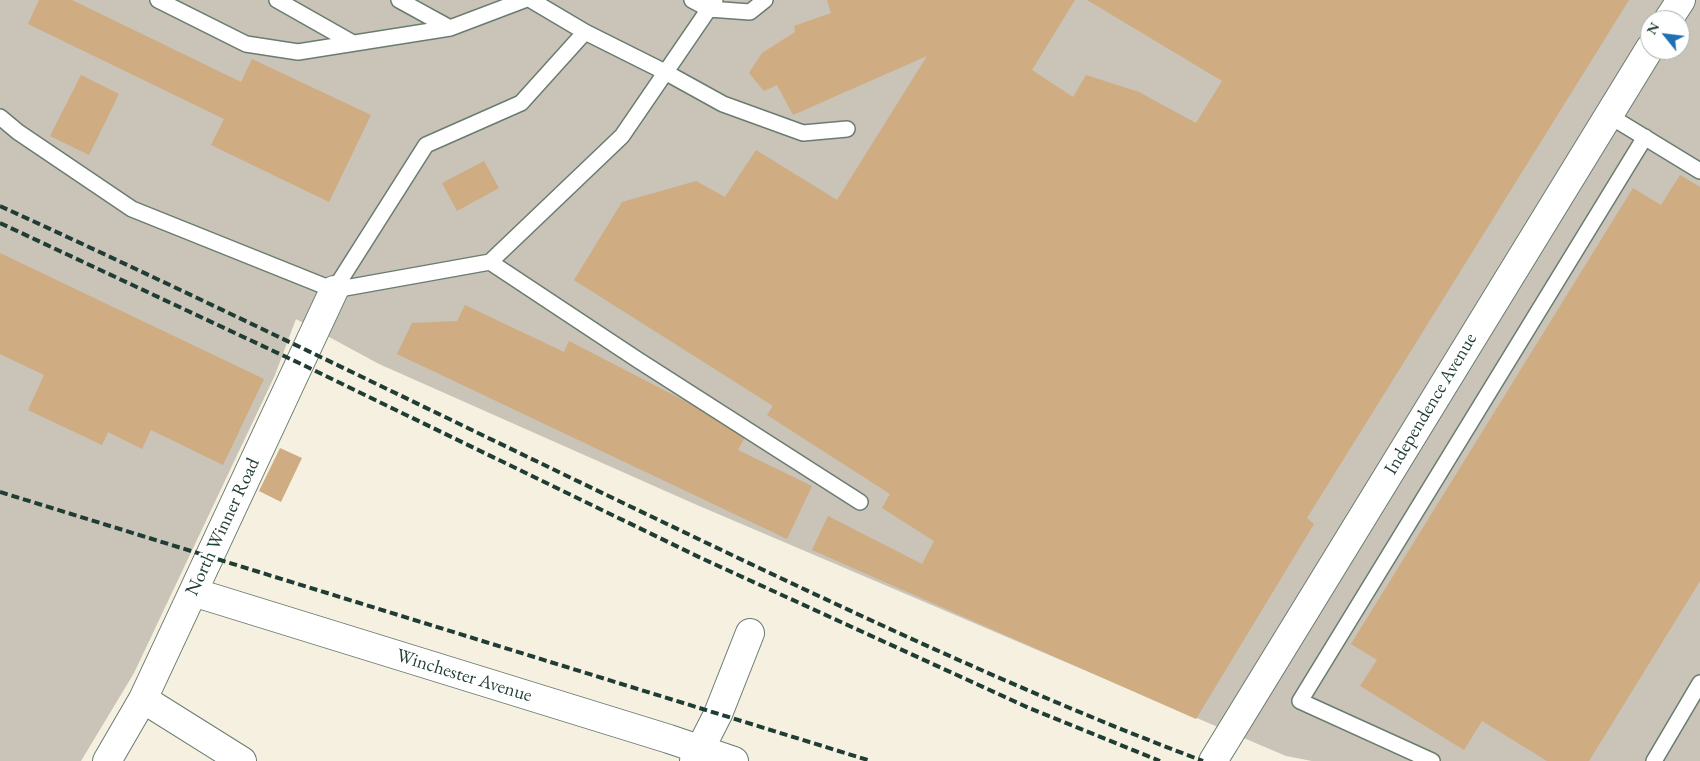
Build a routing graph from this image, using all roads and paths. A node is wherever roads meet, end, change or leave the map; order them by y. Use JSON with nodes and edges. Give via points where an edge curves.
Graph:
{"nodes":[{"id":1,"x":158,"y":0,"type":"edge"},
{"id":2,"x":277,"y":0,"type":"edge"},
{"id":3,"x":400,"y":0,"type":"edge"},
{"id":4,"x":524,"y":0,"type":"edge"},
{"id":5,"x":531,"y":0,"type":"edge"},
{"id":6,"x":692,"y":0,"type":"edge"},
{"id":7,"x":765,"y":0,"type":"edge"},
{"id":8,"x":712,"y":5,"type":"edge"},
{"id":9,"x":450,"y":28,"type":"junction"},
{"id":10,"x":585,"y":32,"type":"junction"},
{"id":11,"x":353,"y":42,"type":"junction"},
{"id":12,"x":1642,"y":60,"type":"edge"},
{"id":13,"x":665,"y":72,"type":"junction"},
{"id":14,"x":1608,"y":115,"type":"junction"},
{"id":15,"x":0,"y":117,"type":"edge"},
{"id":16,"x":847,"y":129,"type":"dead end"},
{"id":17,"x":1646,"y":137,"type":"junction"},
{"id":18,"x":1700,"y":171,"type":"edge"},
{"id":19,"x":490,"y":262,"type":"junction"},
{"id":20,"x":334,"y":290,"type":"junction"},
{"id":21,"x":860,"y":502,"type":"dead end"},
{"id":22,"x":193,"y":592,"type":"junction"},
{"id":23,"x":750,"y":633,"type":"dead end"},
{"id":24,"x":1700,"y":683,"type":"edge"},
{"id":25,"x":143,"y":699,"type":"junction"},
{"id":26,"x":697,"y":756,"type":"edge"},
{"id":27,"x":107,"y":761,"type":"edge"},
{"id":28,"x":242,"y":761,"type":"edge"},
{"id":29,"x":734,"y":761,"type":"edge"},
{"id":30,"x":1213,"y":761,"type":"edge"},
{"id":31,"x":1432,"y":761,"type":"edge"},
{"id":32,"x":1654,"y":761,"type":"edge"}],
"edges":[{"from":1,"to":11,"type":"lane","via":[[246,44],[298,52]]},
{"from":2,"to":11,"type":"lane"},
{"from":3,"to":9,"type":"lane"},
{"from":4,"to":9,"type":"lane"},
{"from":5,"to":10,"type":"lane"},
{"from":6,"to":8,"type":"lane"},
{"from":7,"to":8,"type":"lane","via":[[750,12]]},
{"from":8,"to":13,"type":"lane"},
{"from":9,"to":11,"type":"lane"},
{"from":10,"to":13,"type":"lane"},
{"from":10,"to":20,"type":"lane","via":[[521,102],[426,145]]},
{"from":12,"to":14,"type":"street","name":"Independence Avenue"},
{"from":13,"to":16,"type":"lane","via":[[723,104],[803,133]]},
{"from":13,"to":19,"type":"lane","via":[[622,136]]},
{"from":14,"to":17,"type":"lane"},
{"from":14,"to":30,"type":"street","name":"Independence Avenue"},
{"from":15,"to":20,"type":"lane","via":[[132,209]]},
{"from":17,"to":18,"type":"lane"},
{"from":17,"to":31,"type":"lane","via":[[1300,701]]},
{"from":19,"to":20,"type":"lane"},
{"from":19,"to":21,"type":"lane"},
{"from":20,"to":22,"type":"street","name":"North Winner Road"},
{"from":22,"to":25,"type":"street","name":"North Winner Road"},
{"from":22,"to":26,"type":"street","name":"Winchester Avenue","via":[[669,739]]},
{"from":23,"to":26,"type":"street","via":[[718,714]]},
{"from":24,"to":32,"type":"lane"},
{"from":25,"to":27,"type":"street","name":"North Winner Road"},
{"from":25,"to":28,"type":"street"},
{"from":26,"to":29,"type":"street","name":"Winchester Avenue"}]}
